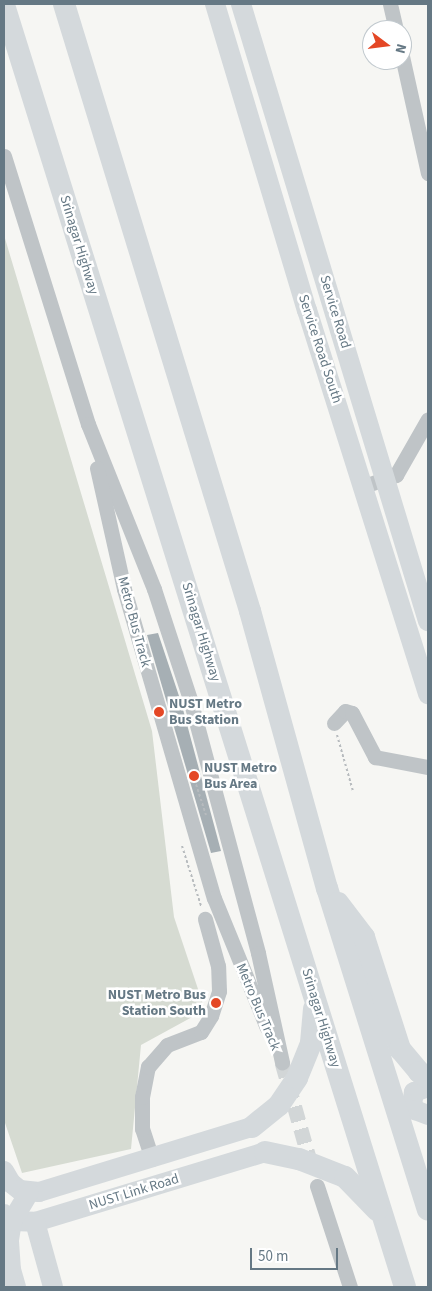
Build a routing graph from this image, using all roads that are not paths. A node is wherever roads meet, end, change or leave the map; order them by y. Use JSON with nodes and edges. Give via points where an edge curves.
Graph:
{"nodes":[{"id":1,"x":64,"y":4,"type":"edge"},
{"id":2,"x":215,"y":4,"type":"edge"},
{"id":3,"x":241,"y":4,"type":"edge"},
{"id":4,"x":390,"y":4,"type":"edge"},
{"id":5,"x":4,"y":5,"type":"edge"},
{"id":6,"x":394,"y":20,"type":"edge"},
{"id":7,"x":405,"y":70,"type":"edge"},
{"id":8,"x":4,"y":156,"type":"edge"},
{"id":9,"x":428,"y":173,"type":"edge"},
{"id":10,"x":428,"y":419,"type":"edge"},
{"id":11,"x":88,"y":424,"type":"junction"},
{"id":12,"x":387,"y":480,"type":"junction"},
{"id":13,"x":364,"y":486,"type":"junction"},
{"id":14,"x":405,"y":540,"type":"junction"},
{"id":15,"x":384,"y":550,"type":"junction"},
{"id":16,"x":428,"y":621,"type":"edge"},
{"id":17,"x":422,"y":654,"type":"edge"},
{"id":18,"x":428,"y":694,"type":"edge"},
{"id":19,"x":334,"y":723,"type":"road end"},
{"id":20,"x":428,"y":767,"type":"edge"},
{"id":21,"x":327,"y":888,"type":"junction"},
{"id":22,"x":205,"y":919,"type":"road end"},
{"id":23,"x":315,"y":994,"type":"junction"},
{"id":24,"x":428,"y":1078,"type":"edge"},
{"id":25,"x":428,"y":1087,"type":"edge"},
{"id":26,"x":428,"y":1115,"type":"edge"},
{"id":27,"x":252,"y":1127,"type":"joint"},
{"id":28,"x":265,"y":1152,"type":"joint"},
{"id":29,"x":152,"y":1159,"type":"junction"},
{"id":30,"x":4,"y":1171,"type":"edge"},
{"id":31,"x":317,"y":1186,"type":"tunnel mouth"},
{"id":32,"x":29,"y":1192,"type":"junction"},
{"id":33,"x":428,"y":1210,"type":"edge"},
{"id":34,"x":383,"y":1216,"type":"junction"},
{"id":35,"x":8,"y":1217,"type":"edge"},
{"id":36,"x":34,"y":1222,"type":"junction"},
{"id":37,"x":16,"y":1287,"type":"edge"},
{"id":38,"x":53,"y":1287,"type":"edge"},
{"id":39,"x":350,"y":1287,"type":"edge"},
{"id":40,"x":404,"y":1287,"type":"edge"}],
"edges":[{"from":1,"to":21,"type":"highway","via":[[250,611]]},
{"from":2,"to":13,"type":"main road","name":"Service Road South"},
{"from":3,"to":12,"type":"main road","name":"Service Road"},
{"from":4,"to":6,"type":"street"},
{"from":5,"to":23,"type":"highway","name":"Srinagar Highway"},
{"from":7,"to":9,"type":"street"},
{"from":8,"to":11,"type":"street","name":"Metro Bus Track"},
{"from":10,"to":12,"type":"street","via":[[396,475]]},
{"from":11,"to":11,"type":"street","name":"Metro Bus Track","via":[[154,589],[190,699],[258,953],[282,1062],[214,898],[124,589]]},
{"from":12,"to":13,"type":"street"},
{"from":12,"to":14,"type":"main road","name":"Service Road"},
{"from":13,"to":15,"type":"main road","name":"Service Road South"},
{"from":14,"to":15,"type":"main road"},
{"from":14,"to":16,"type":"main road","name":"Service Road"},
{"from":15,"to":17,"type":"main road","name":"Service Road South"},
{"from":17,"to":18,"type":"main road","name":"Service Road South"},
{"from":19,"to":20,"type":"street","via":[[345,711],[352,713],[375,758]]},
{"from":21,"to":24,"type":"highway","via":[[364,937],[400,1049]]},
{"from":21,"to":33,"type":"highway"},
{"from":22,"to":29,"type":"street","via":[[218,966],[219,991],[211,1016],[201,1032],[168,1045],[148,1067],[142,1098],[142,1129]]},
{"from":23,"to":27,"type":"highway","via":[[311,1043],[297,1078],[278,1105]]},
{"from":23,"to":34,"type":"highway","name":"Srinagar Highway"},
{"from":25,"to":26,"type":"main road","via":[[414,1092],[412,1104],[415,1110]]},
{"from":27,"to":29,"type":"main road","name":"NUST Link Road"},
{"from":28,"to":34,"type":"highway","via":[[299,1159],[344,1177]]},
{"from":28,"to":36,"type":"main road","name":"NUST Link Road"},
{"from":29,"to":32,"type":"main road","name":"NUST Link Road","via":[[60,1187]]},
{"from":30,"to":32,"type":"main road","via":[[10,1183]]},
{"from":31,"to":39,"type":"street"},
{"from":32,"to":35,"type":"main road"},
{"from":34,"to":40,"type":"highway","name":"Srinagar Highway"},
{"from":35,"to":36,"type":"main road","name":"NUST Link Road"},
{"from":35,"to":37,"type":"main road","via":[[11,1270]]},
{"from":36,"to":38,"type":"main road"}]}
